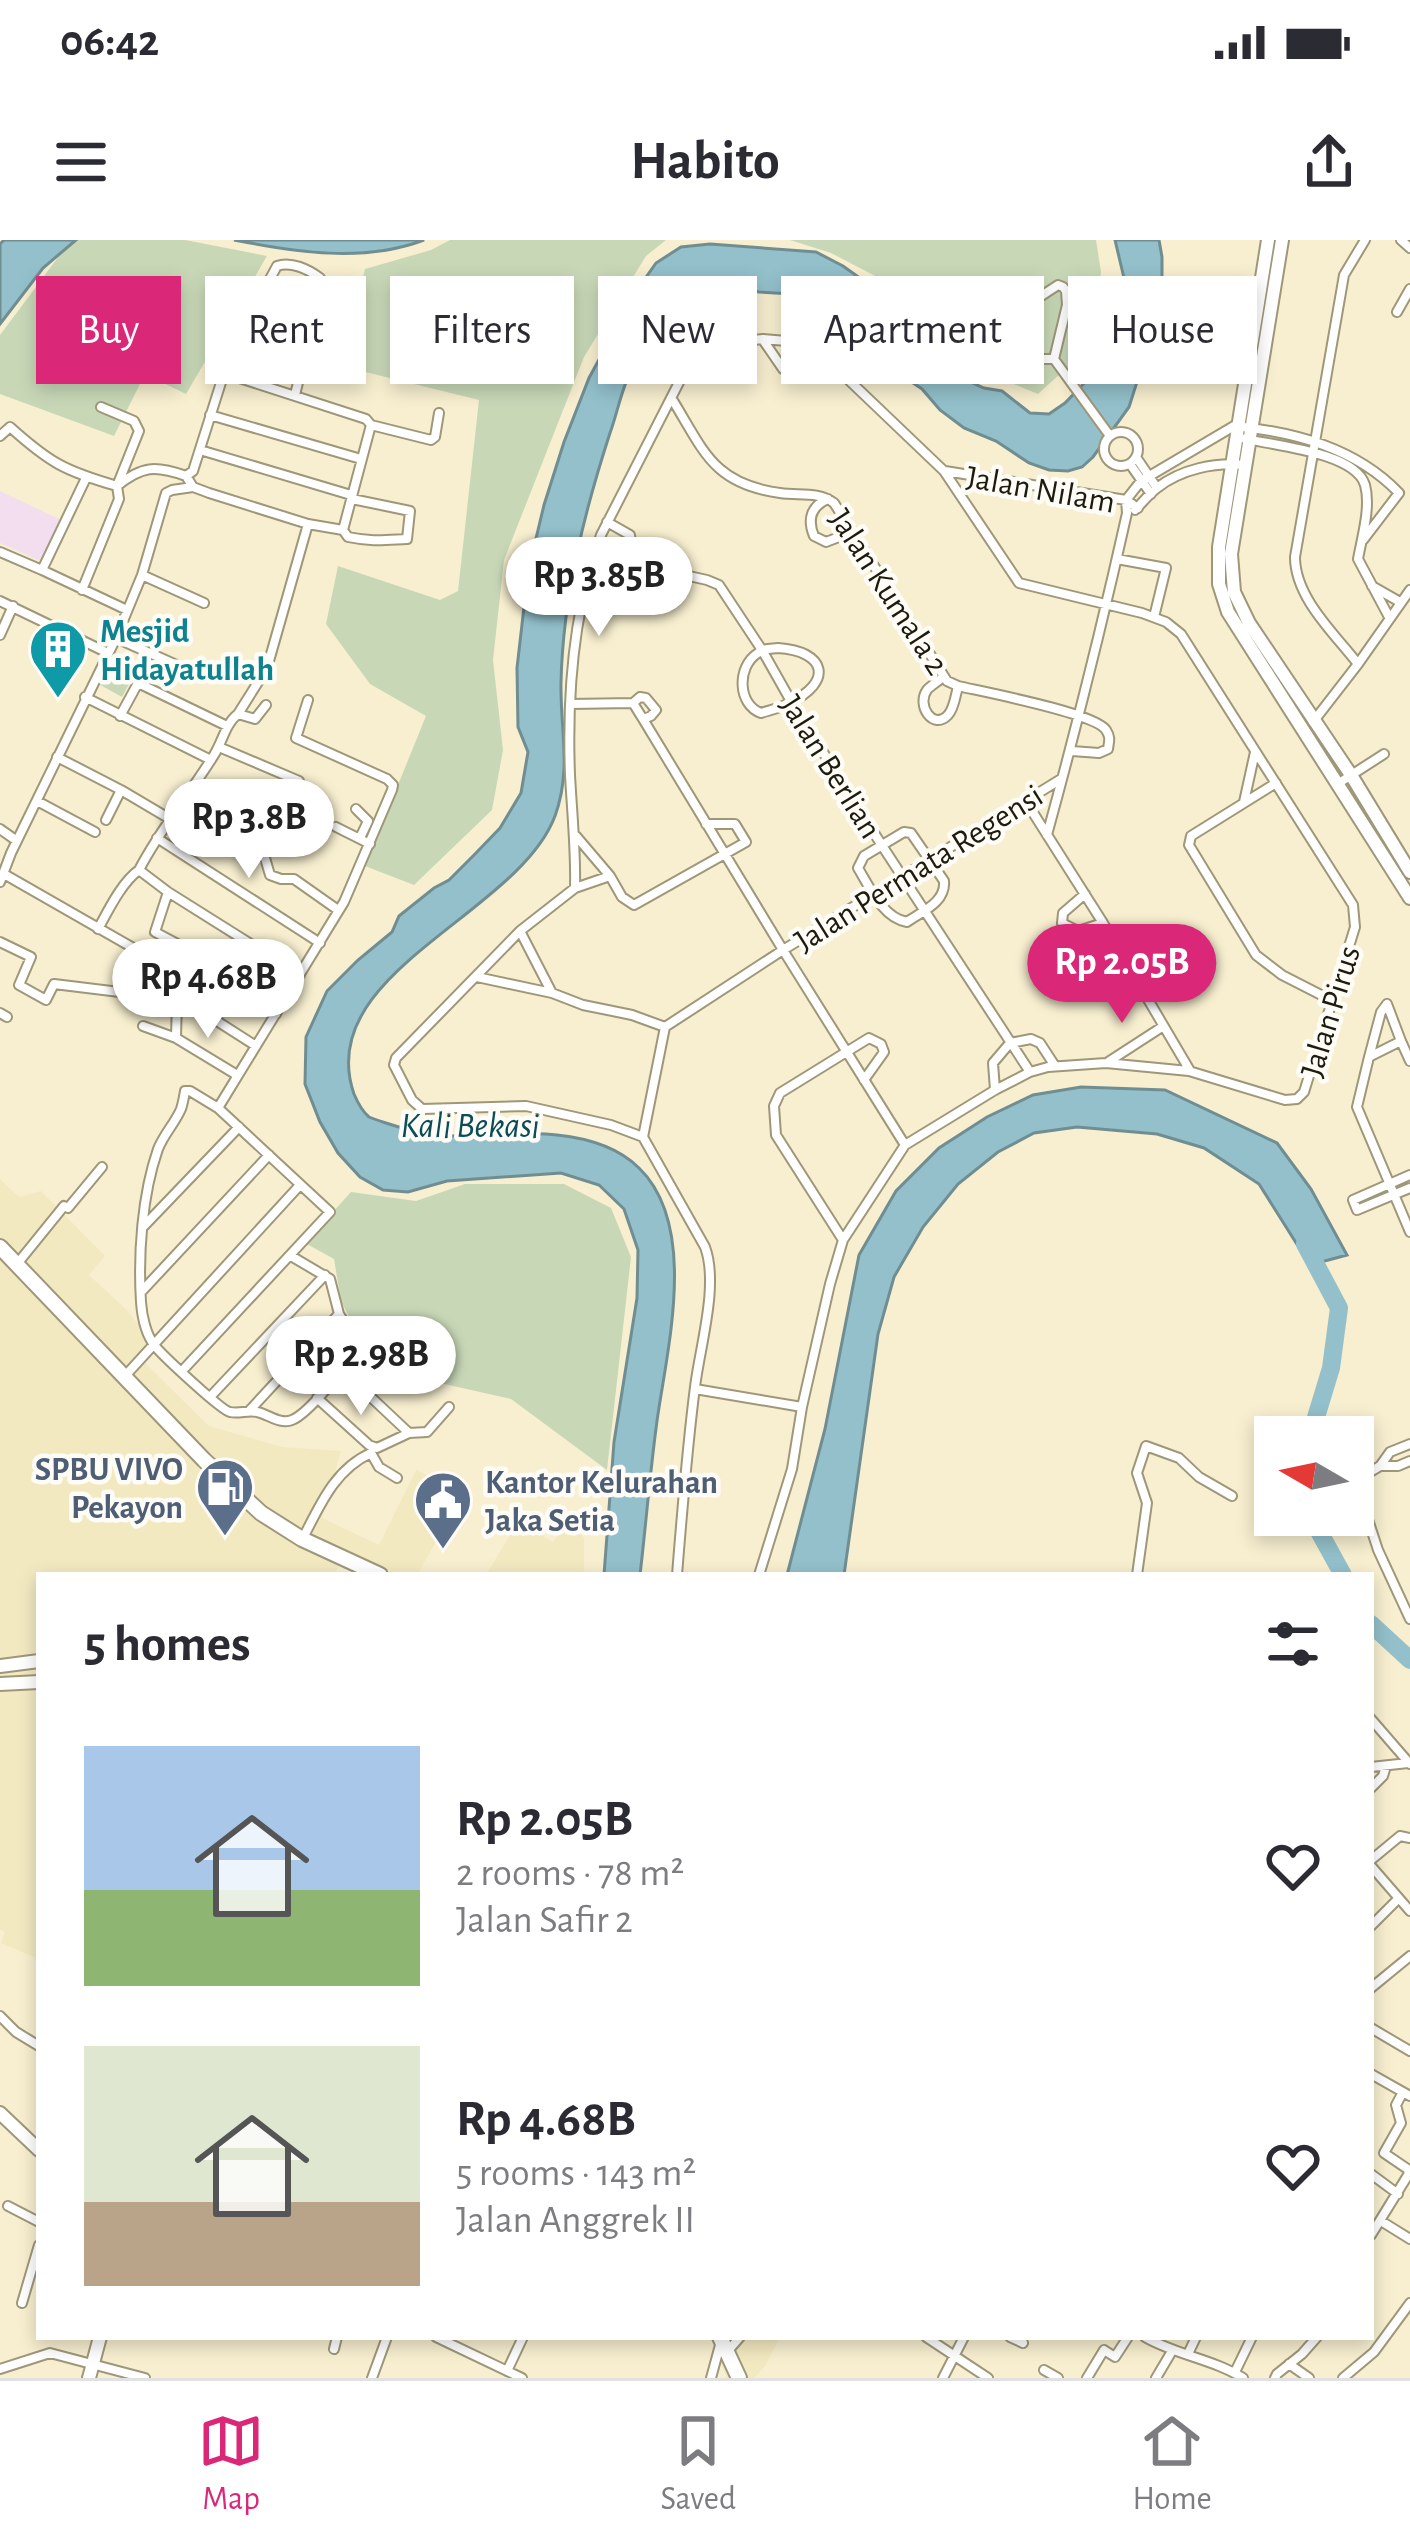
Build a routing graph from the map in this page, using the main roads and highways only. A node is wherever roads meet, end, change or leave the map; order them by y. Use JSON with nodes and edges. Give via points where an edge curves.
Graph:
{"nodes":[{"id":1,"x":0,"y":1247,"type":"edge"},
{"id":2,"x":374,"y":1572,"type":"edge"},
{"id":3,"x":723,"y":2343,"type":"edge"},
{"id":4,"x":740,"y":2378,"type":"edge"}],
"edges":[{"from":1,"to":2,"type":"main road","via":[[271,1520]]},
{"from":3,"to":4,"type":"main road"}]}
